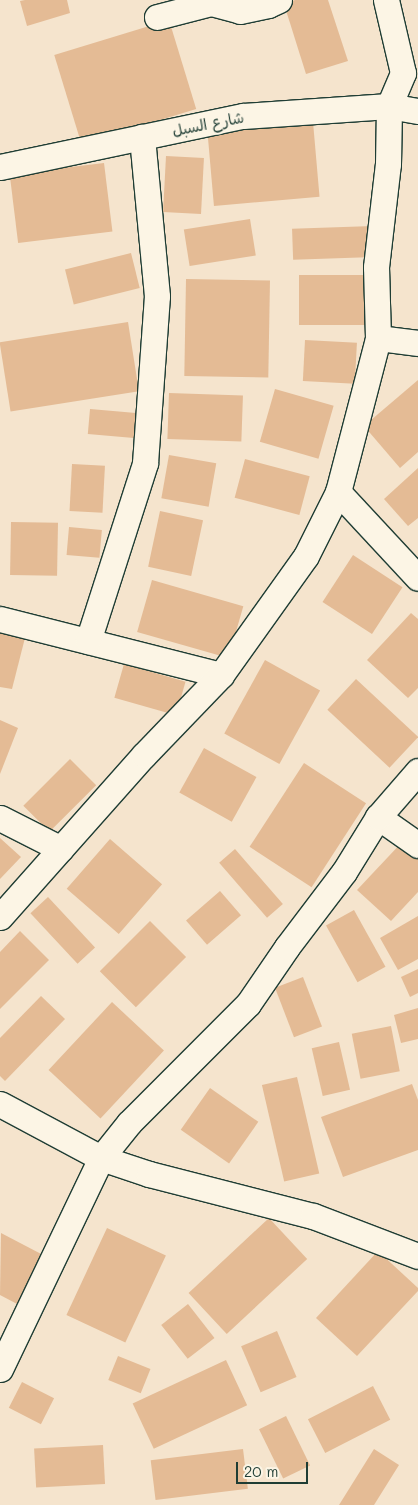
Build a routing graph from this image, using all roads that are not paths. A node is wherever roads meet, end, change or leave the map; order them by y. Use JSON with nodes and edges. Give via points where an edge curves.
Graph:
{"nodes":[{"id":1,"x":278,"y":0,"type":"edge"},
{"id":2,"x":386,"y":0,"type":"edge"},
{"id":3,"x":157,"y":17,"type":"dead end"},
{"id":4,"x":389,"y":106,"type":"junction"},
{"id":5,"x":418,"y":111,"type":"edge"},
{"id":6,"x":142,"y":137,"type":"junction"},
{"id":7,"x":0,"y":167,"type":"edge"},
{"id":8,"x":378,"y":338,"type":"junction"},
{"id":9,"x":418,"y":343,"type":"edge"},
{"id":10,"x":338,"y":492,"type":"junction"},
{"id":11,"x":418,"y":578,"type":"edge"},
{"id":12,"x":0,"y":619,"type":"edge"},
{"id":13,"x":88,"y":641,"type":"junction"},
{"id":14,"x":221,"y":675,"type":"junction"},
{"id":15,"x":418,"y":771,"type":"edge"},
{"id":16,"x":378,"y":817,"type":"junction"},
{"id":17,"x":0,"y":818,"type":"edge"},
{"id":18,"x":418,"y":845,"type":"edge"},
{"id":19,"x":61,"y":849,"type":"junction"},
{"id":20,"x":0,"y":917,"type":"edge"},
{"id":21,"x":0,"y":1104,"type":"edge"},
{"id":22,"x":101,"y":1158,"type":"junction"},
{"id":23,"x":418,"y":1256,"type":"edge"},
{"id":24,"x":0,"y":1369,"type":"edge"}],
"edges":[{"from":1,"to":3,"type":"street","via":[[240,11],[211,3]]},
{"from":2,"to":4,"type":"street","via":[[403,73]]},
{"from":4,"to":5,"type":"street","name":"شارع السبل"},
{"from":4,"to":6,"type":"street","name":"شارع السبل","via":[[243,116]]},
{"from":4,"to":8,"type":"street","via":[[388,164],[376,267]]},
{"from":6,"to":7,"type":"street","name":"شارع السبل"},
{"from":6,"to":13,"type":"street","via":[[157,296],[145,462]]},
{"from":8,"to":9,"type":"street"},
{"from":8,"to":10,"type":"street"},
{"from":10,"to":11,"type":"street"},
{"from":10,"to":14,"type":"street","via":[[306,556]]},
{"from":12,"to":13,"type":"street"},
{"from":13,"to":14,"type":"street"},
{"from":14,"to":19,"type":"street","via":[[144,754]]},
{"from":15,"to":16,"type":"street"},
{"from":16,"to":18,"type":"street"},
{"from":16,"to":22,"type":"street","via":[[344,872],[248,1004],[130,1123]]},
{"from":17,"to":19,"type":"street"},
{"from":19,"to":20,"type":"street"},
{"from":21,"to":22,"type":"street"},
{"from":22,"to":23,"type":"street","via":[[149,1174],[313,1216]]},
{"from":22,"to":24,"type":"street"}]}
